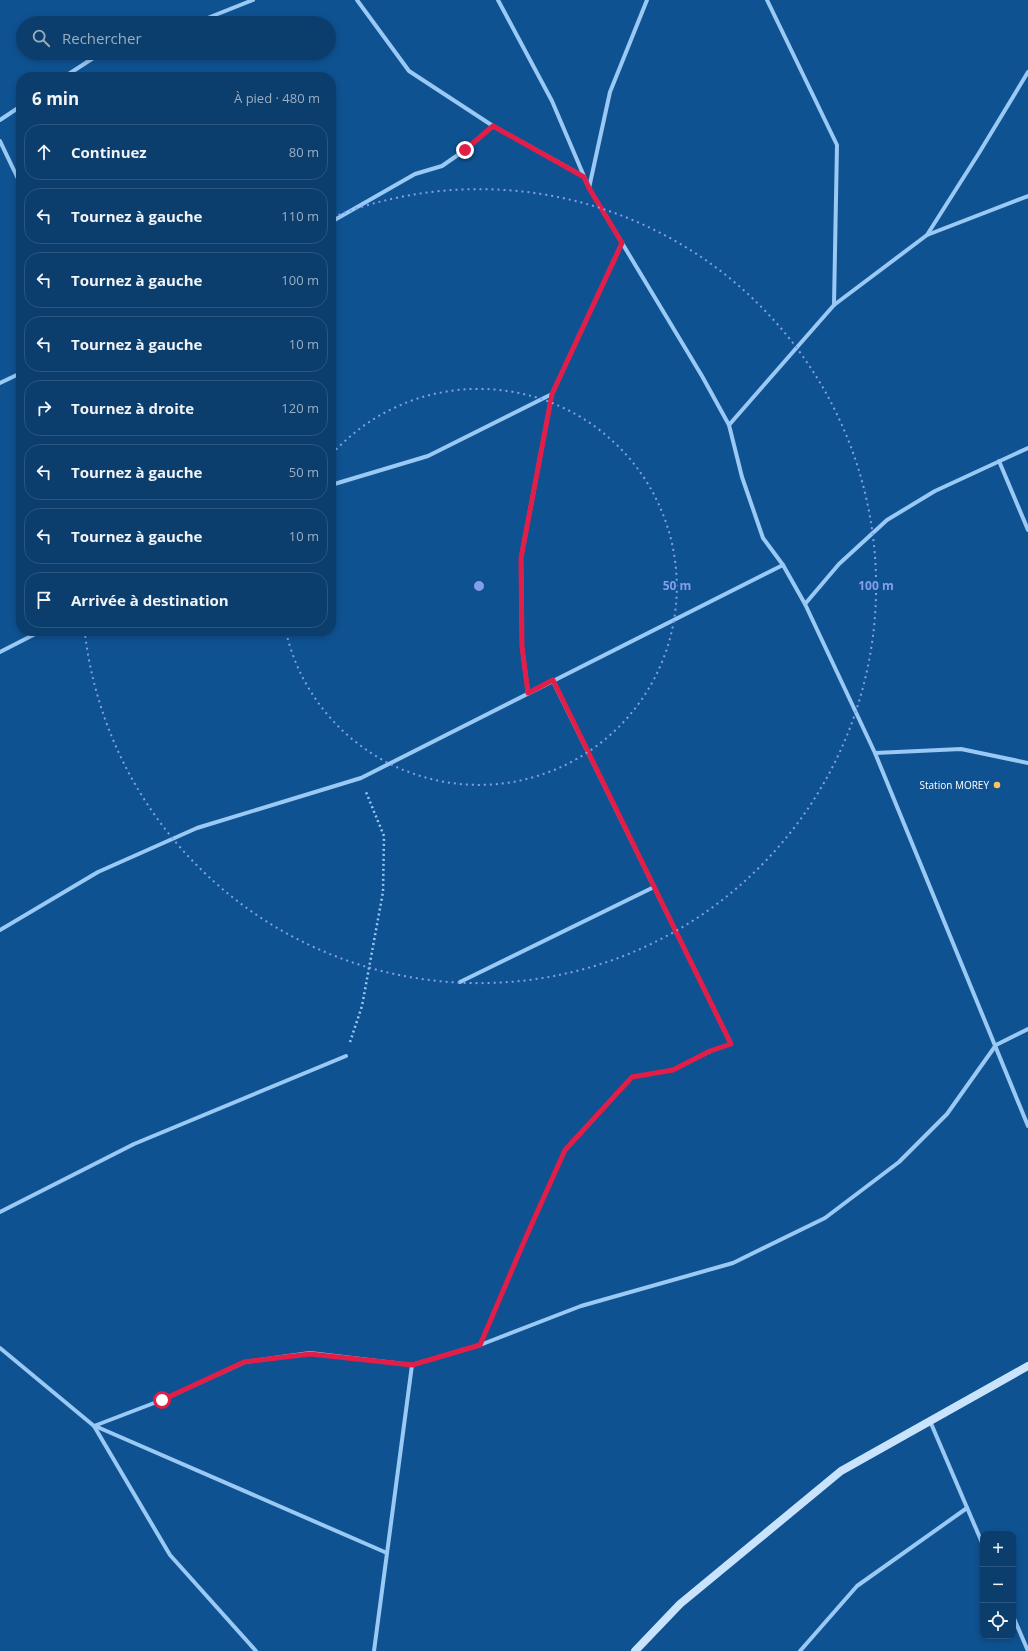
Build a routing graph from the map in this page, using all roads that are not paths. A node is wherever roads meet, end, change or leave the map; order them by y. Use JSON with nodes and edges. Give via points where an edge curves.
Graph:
{"nodes":[{"id":1,"x":253,"y":0,"type":"edge"},
{"id":2,"x":357,"y":0,"type":"edge"},
{"id":3,"x":498,"y":0,"type":"edge"},
{"id":4,"x":647,"y":0,"type":"edge"},
{"id":5,"x":767,"y":0,"type":"edge"},
{"id":6,"x":213,"y":16,"type":"edge"},
{"id":7,"x":90,"y":60,"type":"edge"},
{"id":8,"x":72,"y":72,"type":"edge"},
{"id":9,"x":1028,"y":72,"type":"edge"},
{"id":10,"x":16,"y":109,"type":"edge"},
{"id":11,"x":0,"y":120,"type":"edge"},
{"id":12,"x":493,"y":126,"type":"junction"},
{"id":13,"x":0,"y":141,"type":"edge"},
{"id":14,"x":16,"y":175,"type":"edge"},
{"id":15,"x":584,"y":177,"type":"junction"},
{"id":16,"x":589,"y":188,"type":"junction"},
{"id":17,"x":1028,"y":196,"type":"edge"},
{"id":18,"x":336,"y":219,"type":"edge"},
{"id":19,"x":927,"y":235,"type":"junction"},
{"id":20,"x":622,"y":243,"type":"junction"},
{"id":21,"x":834,"y":305,"type":"junction"},
{"id":22,"x":16,"y":375,"type":"edge"},
{"id":23,"x":0,"y":383,"type":"edge"},
{"id":24,"x":552,"y":394,"type":"junction"},
{"id":25,"x":729,"y":425,"type":"junction"},
{"id":26,"x":1028,"y":448,"type":"edge"},
{"id":27,"x":998,"y":461,"type":"junction"},
{"id":28,"x":336,"y":484,"type":"edge"},
{"id":29,"x":1028,"y":530,"type":"edge"},
{"id":30,"x":783,"y":565,"type":"junction"},
{"id":31,"x":805,"y":604,"type":"junction"},
{"id":32,"x":31,"y":636,"type":"edge"},
{"id":33,"x":0,"y":652,"type":"edge"},
{"id":34,"x":553,"y":680,"type":"junction"},
{"id":35,"x":528,"y":693,"type":"junction"},
{"id":36,"x":875,"y":753,"type":"junction"},
{"id":37,"x":1028,"y":764,"type":"edge"},
{"id":38,"x":654,"y":887,"type":"junction"},
{"id":39,"x":0,"y":930,"type":"edge"},
{"id":40,"x":460,"y":982,"type":"dead end"},
{"id":41,"x":1028,"y":1029,"type":"edge"},
{"id":42,"x":731,"y":1044,"type":"road end"},
{"id":43,"x":996,"y":1045,"type":"junction"},
{"id":44,"x":346,"y":1056,"type":"road end"},
{"id":45,"x":1028,"y":1126,"type":"edge"},
{"id":46,"x":0,"y":1212,"type":"edge"},
{"id":47,"x":0,"y":1348,"type":"edge"},
{"id":48,"x":412,"y":1365,"type":"junction"},
{"id":49,"x":1028,"y":1366,"type":"edge"},
{"id":50,"x":930,"y":1421,"type":"junction"},
{"id":51,"x":94,"y":1426,"type":"junction"},
{"id":52,"x":967,"y":1508,"type":"junction"},
{"id":53,"x":980,"y":1538,"type":"edge"},
{"id":54,"x":387,"y":1553,"type":"junction"},
{"id":55,"x":1016,"y":1623,"type":"edge"},
{"id":56,"x":256,"y":1651,"type":"edge"},
{"id":57,"x":374,"y":1651,"type":"edge"},
{"id":58,"x":635,"y":1651,"type":"edge"},
{"id":59,"x":800,"y":1651,"type":"edge"},
{"id":60,"x":1028,"y":1651,"type":"edge"}],
"edges":[{"from":1,"to":6,"type":"street"},
{"from":2,"to":12,"type":"street","via":[[409,71]]},
{"from":3,"to":15,"type":"street","via":[[552,101]]},
{"from":4,"to":16,"type":"street","via":[[610,92]]},
{"from":5,"to":21,"type":"street","via":[[838,145]]},
{"from":7,"to":8,"type":"street"},
{"from":9,"to":19,"type":"street"},
{"from":10,"to":11,"type":"street"},
{"from":12,"to":15,"type":"street"},
{"from":12,"to":18,"type":"street","via":[[442,166],[415,174]]},
{"from":13,"to":14,"type":"street"},
{"from":15,"to":16,"type":"street"},
{"from":16,"to":20,"type":"street"},
{"from":17,"to":19,"type":"street"},
{"from":19,"to":21,"type":"street"},
{"from":20,"to":24,"type":"street"},
{"from":20,"to":25,"type":"street"},
{"from":21,"to":25,"type":"street"},
{"from":22,"to":23,"type":"street"},
{"from":24,"to":28,"type":"street","via":[[428,456]]},
{"from":24,"to":35,"type":"street","via":[[521,558],[522,647]]},
{"from":25,"to":30,"type":"street","via":[[742,477],[763,538]]},
{"from":26,"to":27,"type":"street"},
{"from":27,"to":29,"type":"street"},
{"from":27,"to":31,"type":"street","via":[[935,491],[887,520],[839,564]]},
{"from":30,"to":31,"type":"street"},
{"from":30,"to":34,"type":"street"},
{"from":31,"to":36,"type":"street"},
{"from":32,"to":33,"type":"street"},
{"from":34,"to":35,"type":"street"},
{"from":34,"to":38,"type":"street"},
{"from":35,"to":39,"type":"street","via":[[361,778],[197,828],[98,872]]},
{"from":36,"to":37,"type":"street","via":[[961,749]]},
{"from":36,"to":43,"type":"street"},
{"from":38,"to":40,"type":"street"},
{"from":38,"to":42,"type":"street"},
{"from":41,"to":43,"type":"street"},
{"from":43,"to":45,"type":"street"},
{"from":43,"to":48,"type":"street","via":[[947,1114],[899,1162],[825,1218],[733,1263],[581,1306],[480,1345]]},
{"from":44,"to":46,"type":"street","via":[[134,1144]]},
{"from":47,"to":51,"type":"street"},
{"from":48,"to":51,"type":"street","via":[[310,1354],[244,1362],[162,1400]]},
{"from":48,"to":54,"type":"street"},
{"from":49,"to":50,"type":"main road"},
{"from":50,"to":52,"type":"street"},
{"from":50,"to":58,"type":"main road","via":[[841,1471],[680,1604]]},
{"from":51,"to":54,"type":"street"},
{"from":51,"to":56,"type":"street","via":[[170,1555]]},
{"from":52,"to":53,"type":"street"},
{"from":52,"to":59,"type":"street","via":[[857,1586]]},
{"from":54,"to":57,"type":"street"},
{"from":55,"to":60,"type":"street"}]}
